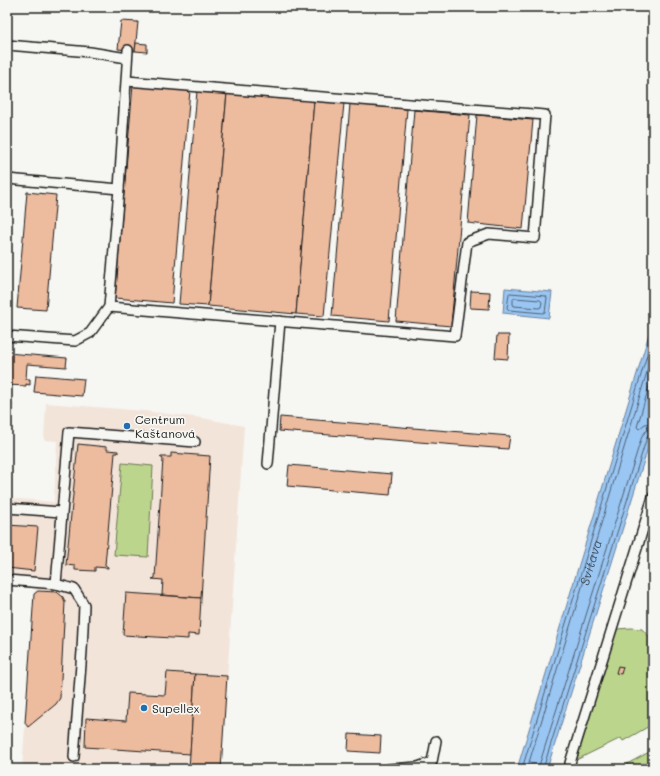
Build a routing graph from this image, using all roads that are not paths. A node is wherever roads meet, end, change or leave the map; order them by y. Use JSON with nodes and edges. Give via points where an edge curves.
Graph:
{"nodes":[{"id":1,"x":7,"y":45,"type":"edge"},
{"id":2,"x":127,"y":80,"type":"junction"},
{"id":3,"x":7,"y":179,"type":"edge"},
{"id":4,"x":119,"y":188,"type":"junction"},
{"id":5,"x":108,"y":307,"type":"junction"},
{"id":6,"x":280,"y":321,"type":"junction"},
{"id":7,"x":7,"y":336,"type":"edge"},
{"id":8,"x":195,"y":442,"type":"dead end"},
{"id":9,"x":268,"y":464,"type":"dead end"},
{"id":10,"x":653,"y":497,"type":"edge"},
{"id":11,"x":7,"y":508,"type":"edge"},
{"id":12,"x":61,"y":512,"type":"junction"},
{"id":13,"x":7,"y":580,"type":"edge"},
{"id":14,"x":56,"y":584,"type":"junction"},
{"id":15,"x":436,"y":742,"type":"dead end"},
{"id":16,"x":74,"y":757,"type":"dead end"},
{"id":17,"x":570,"y":763,"type":"dead end"},
{"id":18,"x":389,"y":769,"type":"edge"}],
"edges":[{"from":1,"to":2,"type":"lane","via":[[127,54]]},
{"from":2,"to":4,"type":"lane"},
{"from":2,"to":6,"type":"lane","via":[[545,115],[535,238],[489,234],[467,242],[455,336]]},
{"from":3,"to":4,"type":"lane"},
{"from":4,"to":5,"type":"lane"},
{"from":5,"to":6,"type":"lane"},
{"from":5,"to":7,"type":"lane","via":[[90,333],[75,342]]},
{"from":6,"to":9,"type":"lane"},
{"from":8,"to":12,"type":"lane","via":[[69,432]]},
{"from":10,"to":17,"type":"lane"},
{"from":11,"to":12,"type":"lane"},
{"from":12,"to":14,"type":"lane"},
{"from":13,"to":14,"type":"lane"},
{"from":14,"to":16,"type":"lane","via":[[74,589],[84,605]]},
{"from":15,"to":18,"type":"lane","via":[[432,762],[418,767]]}]}
